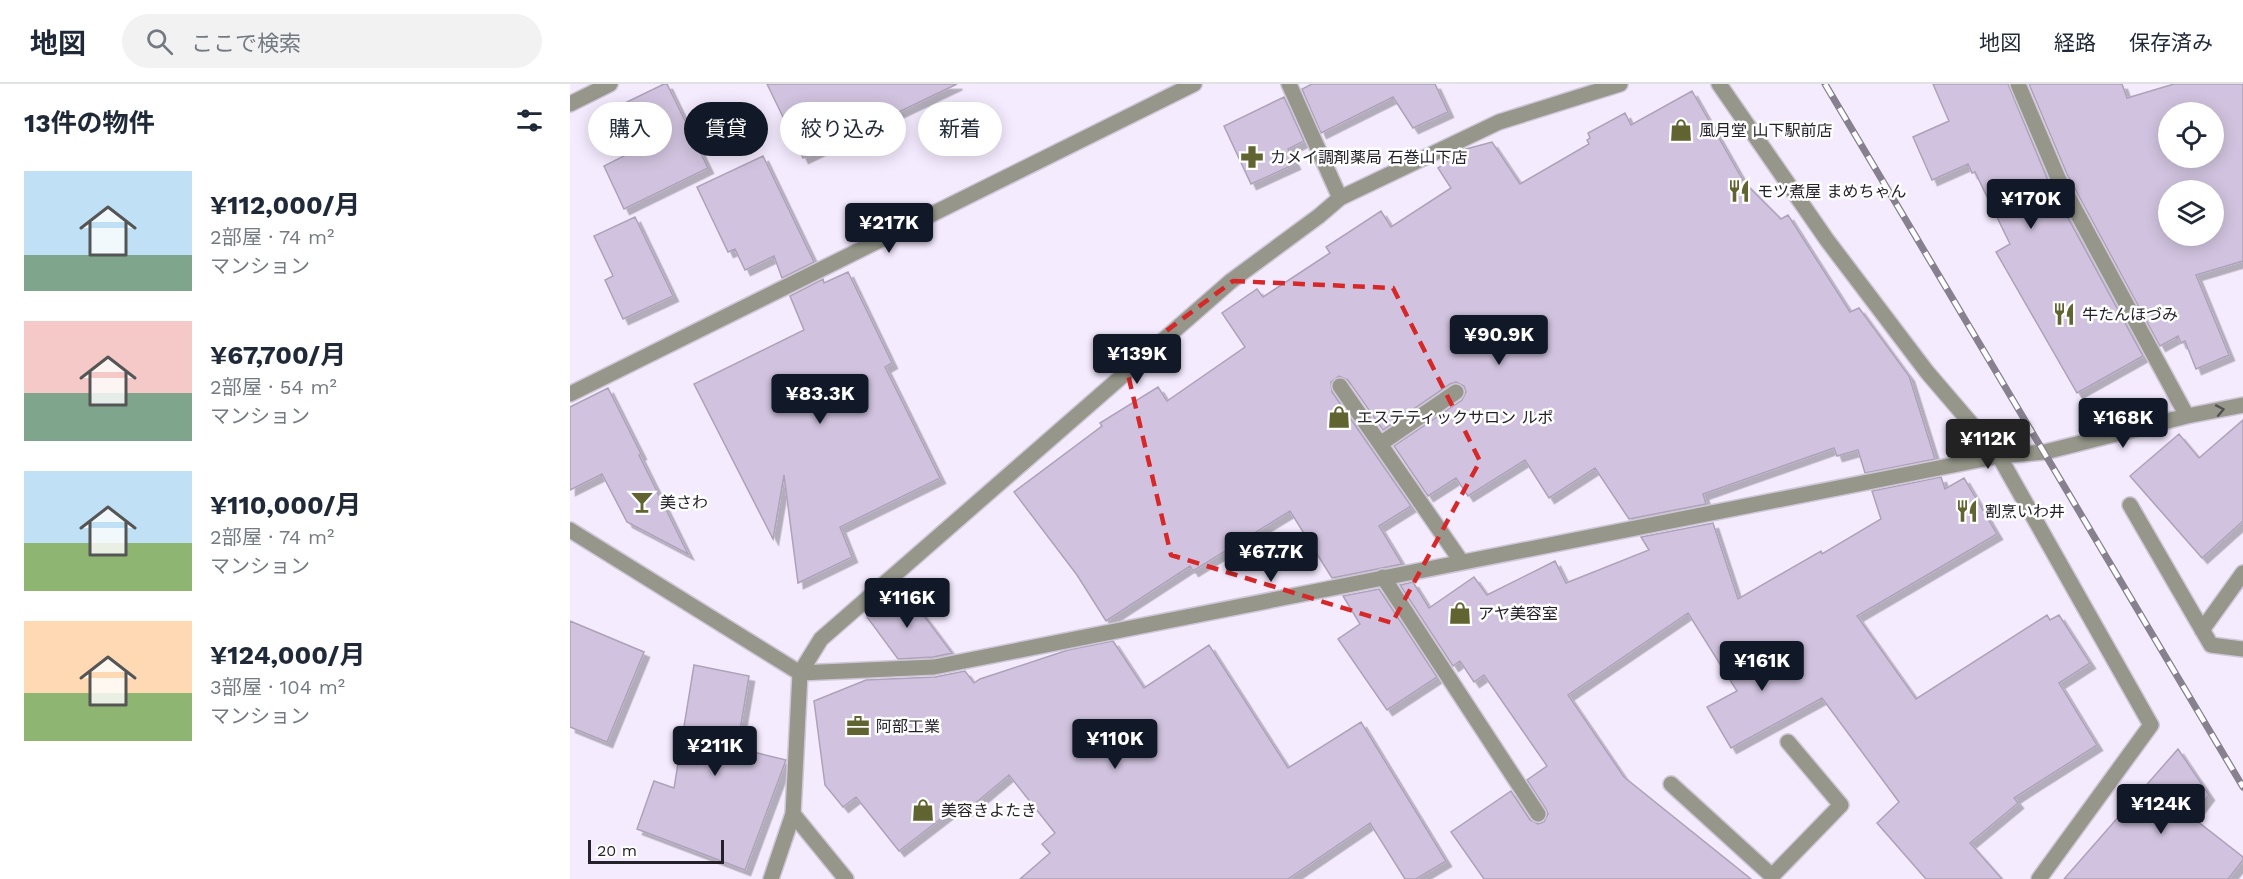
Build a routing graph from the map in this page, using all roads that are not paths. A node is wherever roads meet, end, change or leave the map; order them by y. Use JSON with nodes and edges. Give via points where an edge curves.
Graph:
{"nodes":[{"id":1,"x":610,"y":84,"type":"edge"},
{"id":2,"x":1194,"y":84,"type":"edge"},
{"id":3,"x":1289,"y":84,"type":"edge"},
{"id":4,"x":1620,"y":84,"type":"edge"},
{"id":5,"x":1719,"y":84,"type":"edge"},
{"id":6,"x":2018,"y":84,"type":"edge"},
{"id":7,"x":1574,"y":91,"type":"edge"},
{"id":8,"x":570,"y":104,"type":"edge"},
{"id":9,"x":1340,"y":198,"type":"junction"},
{"id":10,"x":1340,"y":386,"type":"dead end"},
{"id":11,"x":1455,"y":392,"type":"dead end"},
{"id":12,"x":570,"y":394,"type":"edge"},
{"id":13,"x":2243,"y":405,"type":"edge"},
{"id":14,"x":2187,"y":416,"type":"junction"},
{"id":15,"x":1380,"y":444,"type":"junction"},
{"id":16,"x":1999,"y":456,"type":"junction"},
{"id":17,"x":2130,"y":505,"type":"dead end"},
{"id":18,"x":570,"y":530,"type":"edge"},
{"id":19,"x":1461,"y":561,"type":"junction"},
{"id":20,"x":2243,"y":573,"type":"edge"},
{"id":21,"x":1383,"y":577,"type":"junction"},
{"id":22,"x":2202,"y":630,"type":"junction"},
{"id":23,"x":2243,"y":649,"type":"edge"},
{"id":24,"x":800,"y":673,"type":"junction"},
{"id":25,"x":1788,"y":742,"type":"dead end"},
{"id":26,"x":1671,"y":784,"type":"dead end"},
{"id":27,"x":793,"y":814,"type":"junction"},
{"id":28,"x":1538,"y":814,"type":"dead end"},
{"id":29,"x":771,"y":879,"type":"edge"},
{"id":30,"x":846,"y":879,"type":"edge"},
{"id":31,"x":2039,"y":879,"type":"edge"}],
"edges":[{"from":1,"to":8,"type":"street"},
{"from":2,"to":12,"type":"street"},
{"from":3,"to":9,"type":"street"},
{"from":4,"to":7,"type":"street"},
{"from":5,"to":16,"type":"street","via":[[1827,240],[1927,372]]},
{"from":6,"to":14,"type":"street","via":[[2058,177]]},
{"from":7,"to":9,"type":"street"},
{"from":9,"to":24,"type":"street","via":[[1231,281],[821,639]]},
{"from":10,"to":15,"type":"street"},
{"from":11,"to":15,"type":"street"},
{"from":14,"to":13,"type":"street","one_way":true},
{"from":14,"to":16,"type":"street","via":[[2045,452]]},
{"from":15,"to":19,"type":"street"},
{"from":16,"to":19,"type":"street"},
{"from":16,"to":31,"type":"street","via":[[2151,725]]},
{"from":17,"to":22,"type":"street"},
{"from":18,"to":24,"type":"street"},
{"from":19,"to":21,"type":"street"},
{"from":20,"to":22,"type":"street"},
{"from":21,"to":24,"type":"street","via":[[934,667]]},
{"from":21,"to":28,"type":"street"},
{"from":22,"to":23,"type":"street","via":[[2211,645]]},
{"from":24,"to":27,"type":"street"},
{"from":25,"to":26,"type":"street","via":[[1841,805],[1772,876]]},
{"from":27,"to":29,"type":"street"},
{"from":27,"to":30,"type":"street"}]}
